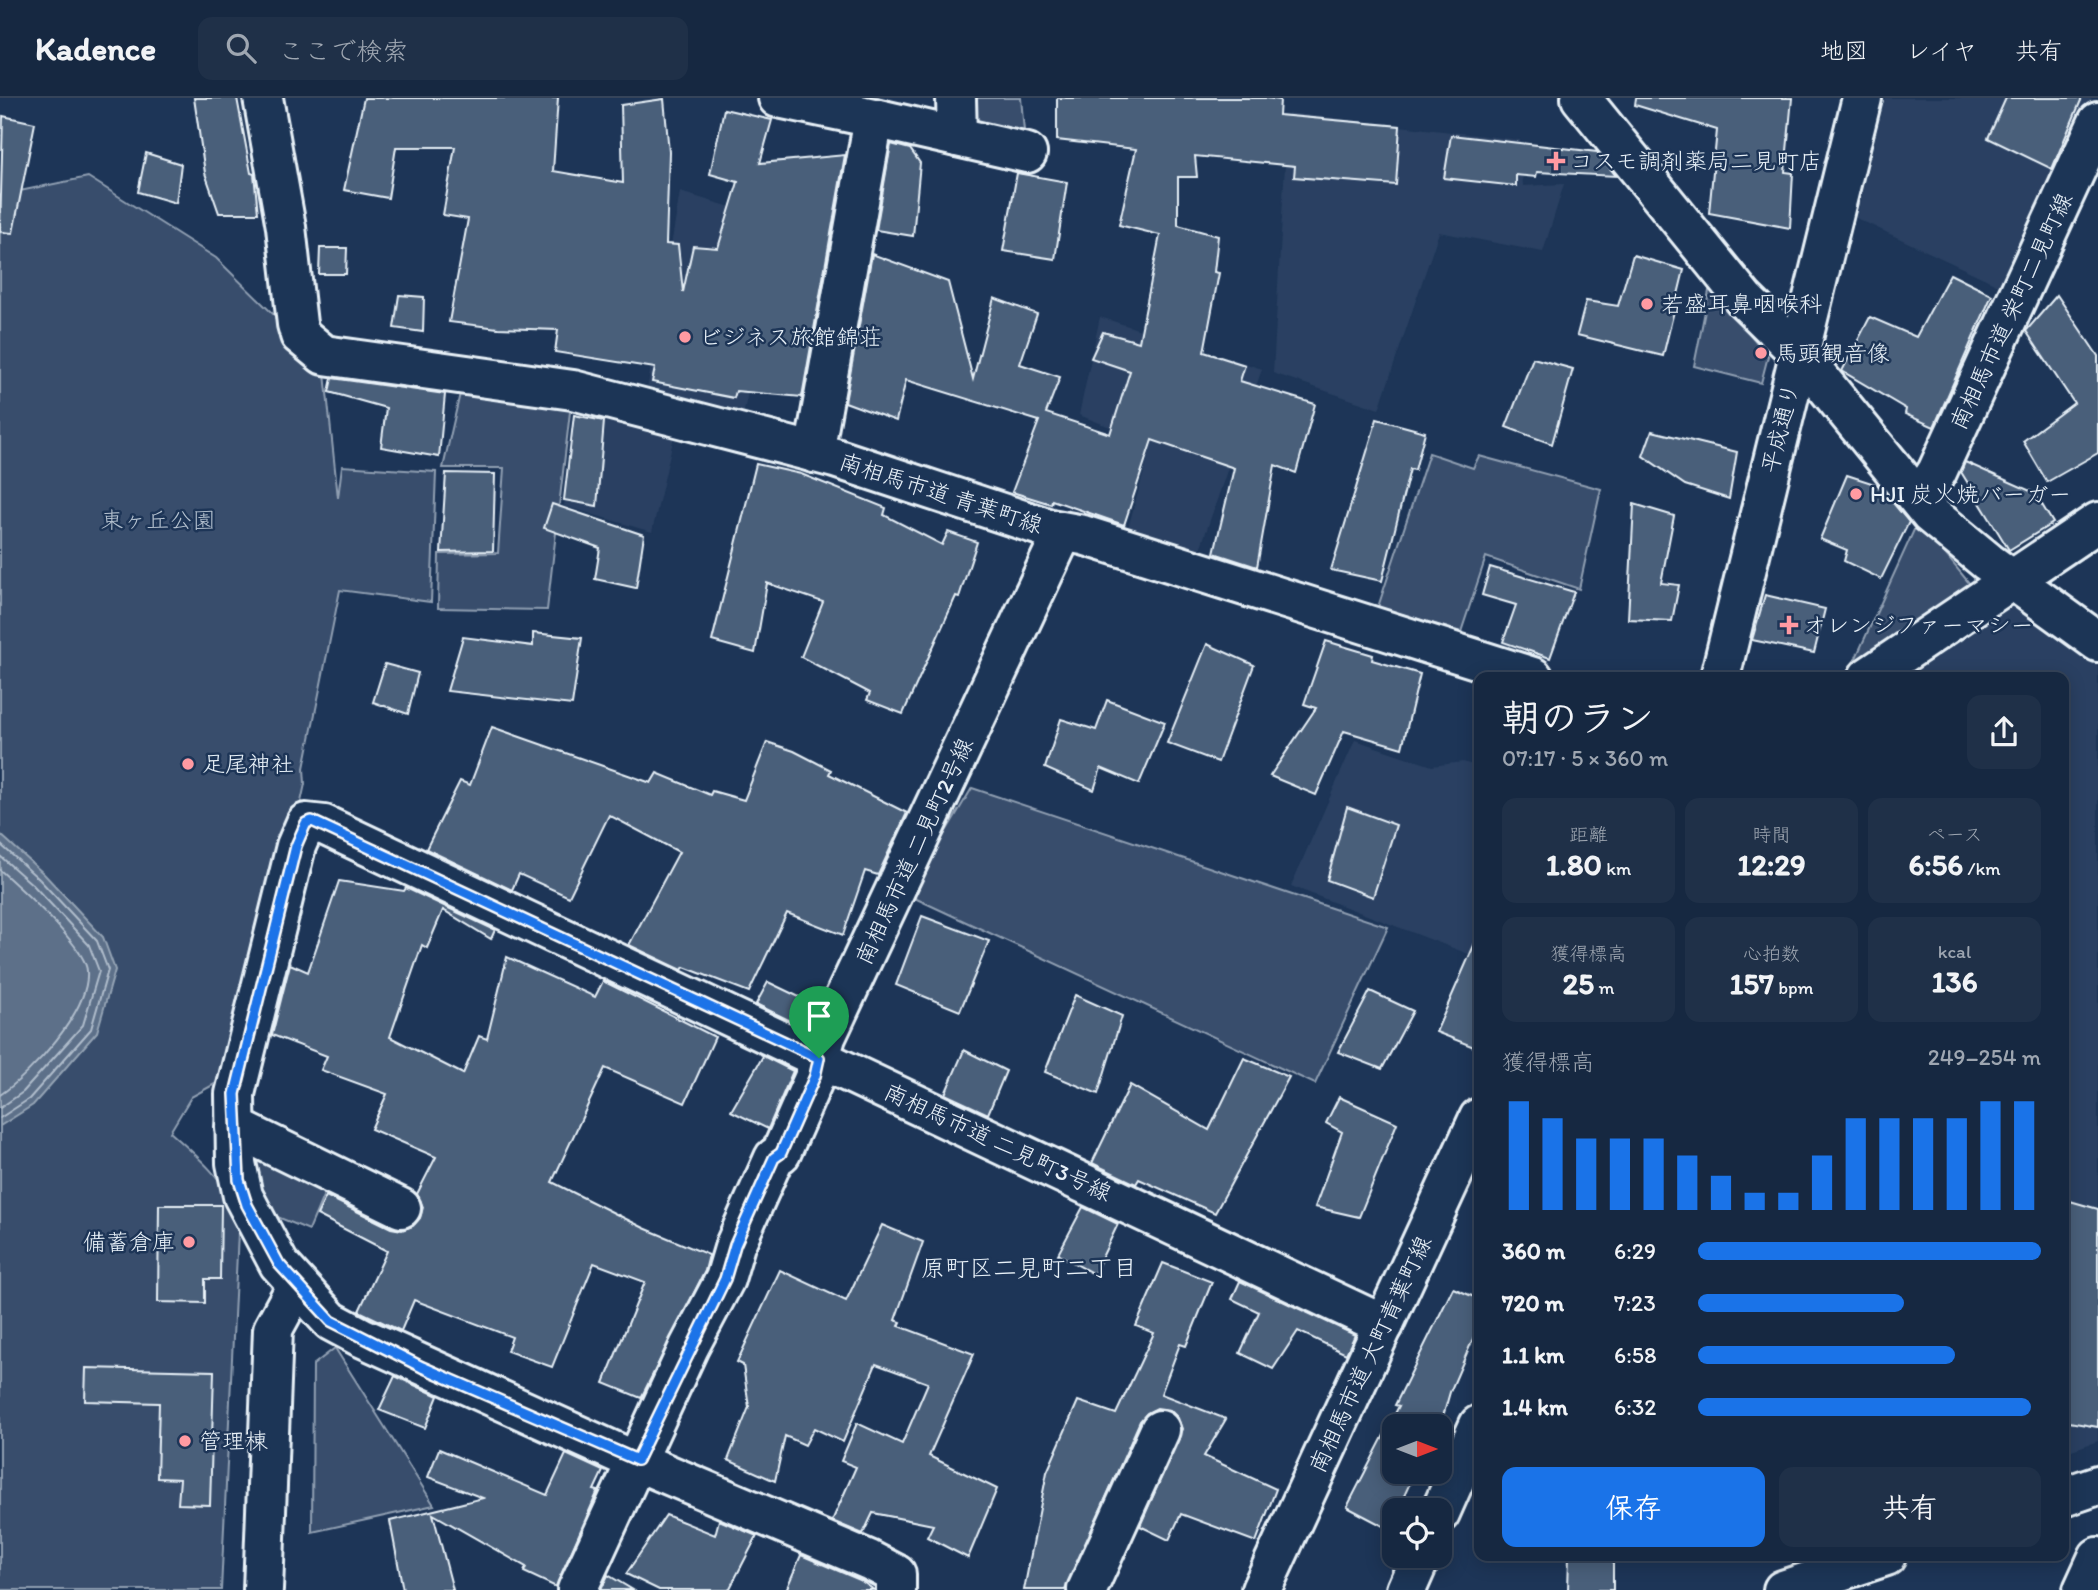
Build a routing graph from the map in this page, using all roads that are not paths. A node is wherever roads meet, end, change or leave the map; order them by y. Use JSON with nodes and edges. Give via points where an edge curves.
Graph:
{"nodes":[{"id":1,"x":263,"y":98,"type":"edge"},
{"id":2,"x":778,"y":98,"type":"edge"},
{"id":3,"x":956,"y":98,"type":"edge"},
{"id":4,"x":1581,"y":98,"type":"edge"},
{"id":5,"x":1862,"y":98,"type":"edge"},
{"id":6,"x":874,"y":118,"type":"junction"},
{"id":7,"x":2098,"y":122,"type":"edge"},
{"id":8,"x":957,"y":137,"type":"junction"},
{"id":9,"x":1027,"y":153,"type":"dead end"},
{"id":10,"x":1799,"y":354,"type":"junction"},
{"id":11,"x":814,"y":453,"type":"junction"},
{"id":12,"x":1920,"y":498,"type":"junction"},
{"id":13,"x":2098,"y":522,"type":"edge"},
{"id":14,"x":1063,"y":531,"type":"junction"},
{"id":15,"x":2013,"y":580,"type":"junction"},
{"id":16,"x":2098,"y":642,"type":"edge"},
{"id":17,"x":1517,"y":672,"type":"edge"},
{"id":18,"x":1721,"y":672,"type":"edge"},
{"id":19,"x":1875,"y":672,"type":"edge"},
{"id":20,"x":819,"y":1058,"type":"junction"},
{"id":21,"x":235,"y":1127,"type":"junction"},
{"id":22,"x":1474,"y":1129,"type":"edge"},
{"id":23,"x":401,"y":1208,"type":"dead end"},
{"id":24,"x":297,"y":1285,"type":"junction"},
{"id":25,"x":1384,"y":1325,"type":"junction"},
{"id":26,"x":1160,"y":1430,"type":"dead end"},
{"id":27,"x":1474,"y":1436,"type":"edge"},
{"id":28,"x":637,"y":1460,"type":"junction"},
{"id":29,"x":2098,"y":1485,"type":"edge"},
{"id":30,"x":2069,"y":1495,"type":"edge"},
{"id":31,"x":1447,"y":1498,"type":"edge"},
{"id":32,"x":2098,"y":1557,"type":"edge"},
{"id":33,"x":1871,"y":1561,"type":"edge"},
{"id":34,"x":1416,"y":1568,"type":"edge"},
{"id":35,"x":263,"y":1590,"type":"edge"},
{"id":36,"x":577,"y":1590,"type":"edge"},
{"id":37,"x":896,"y":1590,"type":"edge"},
{"id":38,"x":1087,"y":1590,"type":"edge"},
{"id":39,"x":1261,"y":1590,"type":"edge"},
{"id":40,"x":1406,"y":1590,"type":"edge"},
{"id":41,"x":1783,"y":1590,"type":"edge"},
{"id":42,"x":2083,"y":1590,"type":"edge"}],
"edges":[{"from":1,"to":11,"type":"street","name":"南相馬市道 青葉町線","via":[[300,335],[324,355],[573,390]]},
{"from":2,"to":6,"type":"street"},
{"from":3,"to":8,"type":"street"},
{"from":4,"to":10,"type":"street","via":[[1744,299]]},
{"from":5,"to":10,"type":"street","name":"平成通り"},
{"from":6,"to":8,"type":"street"},
{"from":6,"to":11,"type":"street"},
{"from":7,"to":12,"type":"street","name":"南相馬市道 栄町二見町線","via":[[1937,472]]},
{"from":8,"to":9,"type":"street"},
{"from":10,"to":12,"type":"street"},
{"from":10,"to":18,"type":"street","name":"平成通り"},
{"from":11,"to":14,"type":"street","name":"南相馬市道 青葉町線"},
{"from":12,"to":15,"type":"street","via":[[1930,514]]},
{"from":13,"to":15,"type":"street"},
{"from":14,"to":17,"type":"street","name":"南相馬市道 青葉町線"},
{"from":14,"to":20,"type":"street","name":"南相馬市道 二見町2号線"},
{"from":15,"to":16,"type":"street"},
{"from":15,"to":19,"type":"street"},
{"from":20,"to":21,"type":"street","name":"南相馬市道 二見町3号線","via":[[312,821],[306,823],[296,846],[245,1042],[235,1094]]},
{"from":20,"to":25,"type":"street","name":"南相馬市道 二見町3号線"},
{"from":20,"to":28,"type":"street","name":"南相馬市道 二見町2号線","via":[[781,1153],[774,1158],[735,1245],[725,1279]]},
{"from":21,"to":23,"type":"street"},
{"from":21,"to":24,"type":"street","via":[[236,1163],[247,1205],[279,1264]]},
{"from":22,"to":25,"type":"street","name":"南相馬市道 大町青葉町線"},
{"from":24,"to":28,"type":"street","via":[[331,1321],[361,1337]]},
{"from":24,"to":35,"type":"street","via":[[273,1329]]},
{"from":25,"to":39,"type":"street","name":"南相馬市道 大町青葉町線"},
{"from":26,"to":38,"type":"street"},
{"from":27,"to":31,"type":"street"},
{"from":28,"to":36,"type":"street","name":"南相馬市道 二見町2号線"},
{"from":28,"to":37,"type":"street","via":[[896,1574]]},
{"from":29,"to":30,"type":"street"},
{"from":32,"to":42,"type":"street"},
{"from":33,"to":41,"type":"street"},
{"from":34,"to":40,"type":"street"}]}
